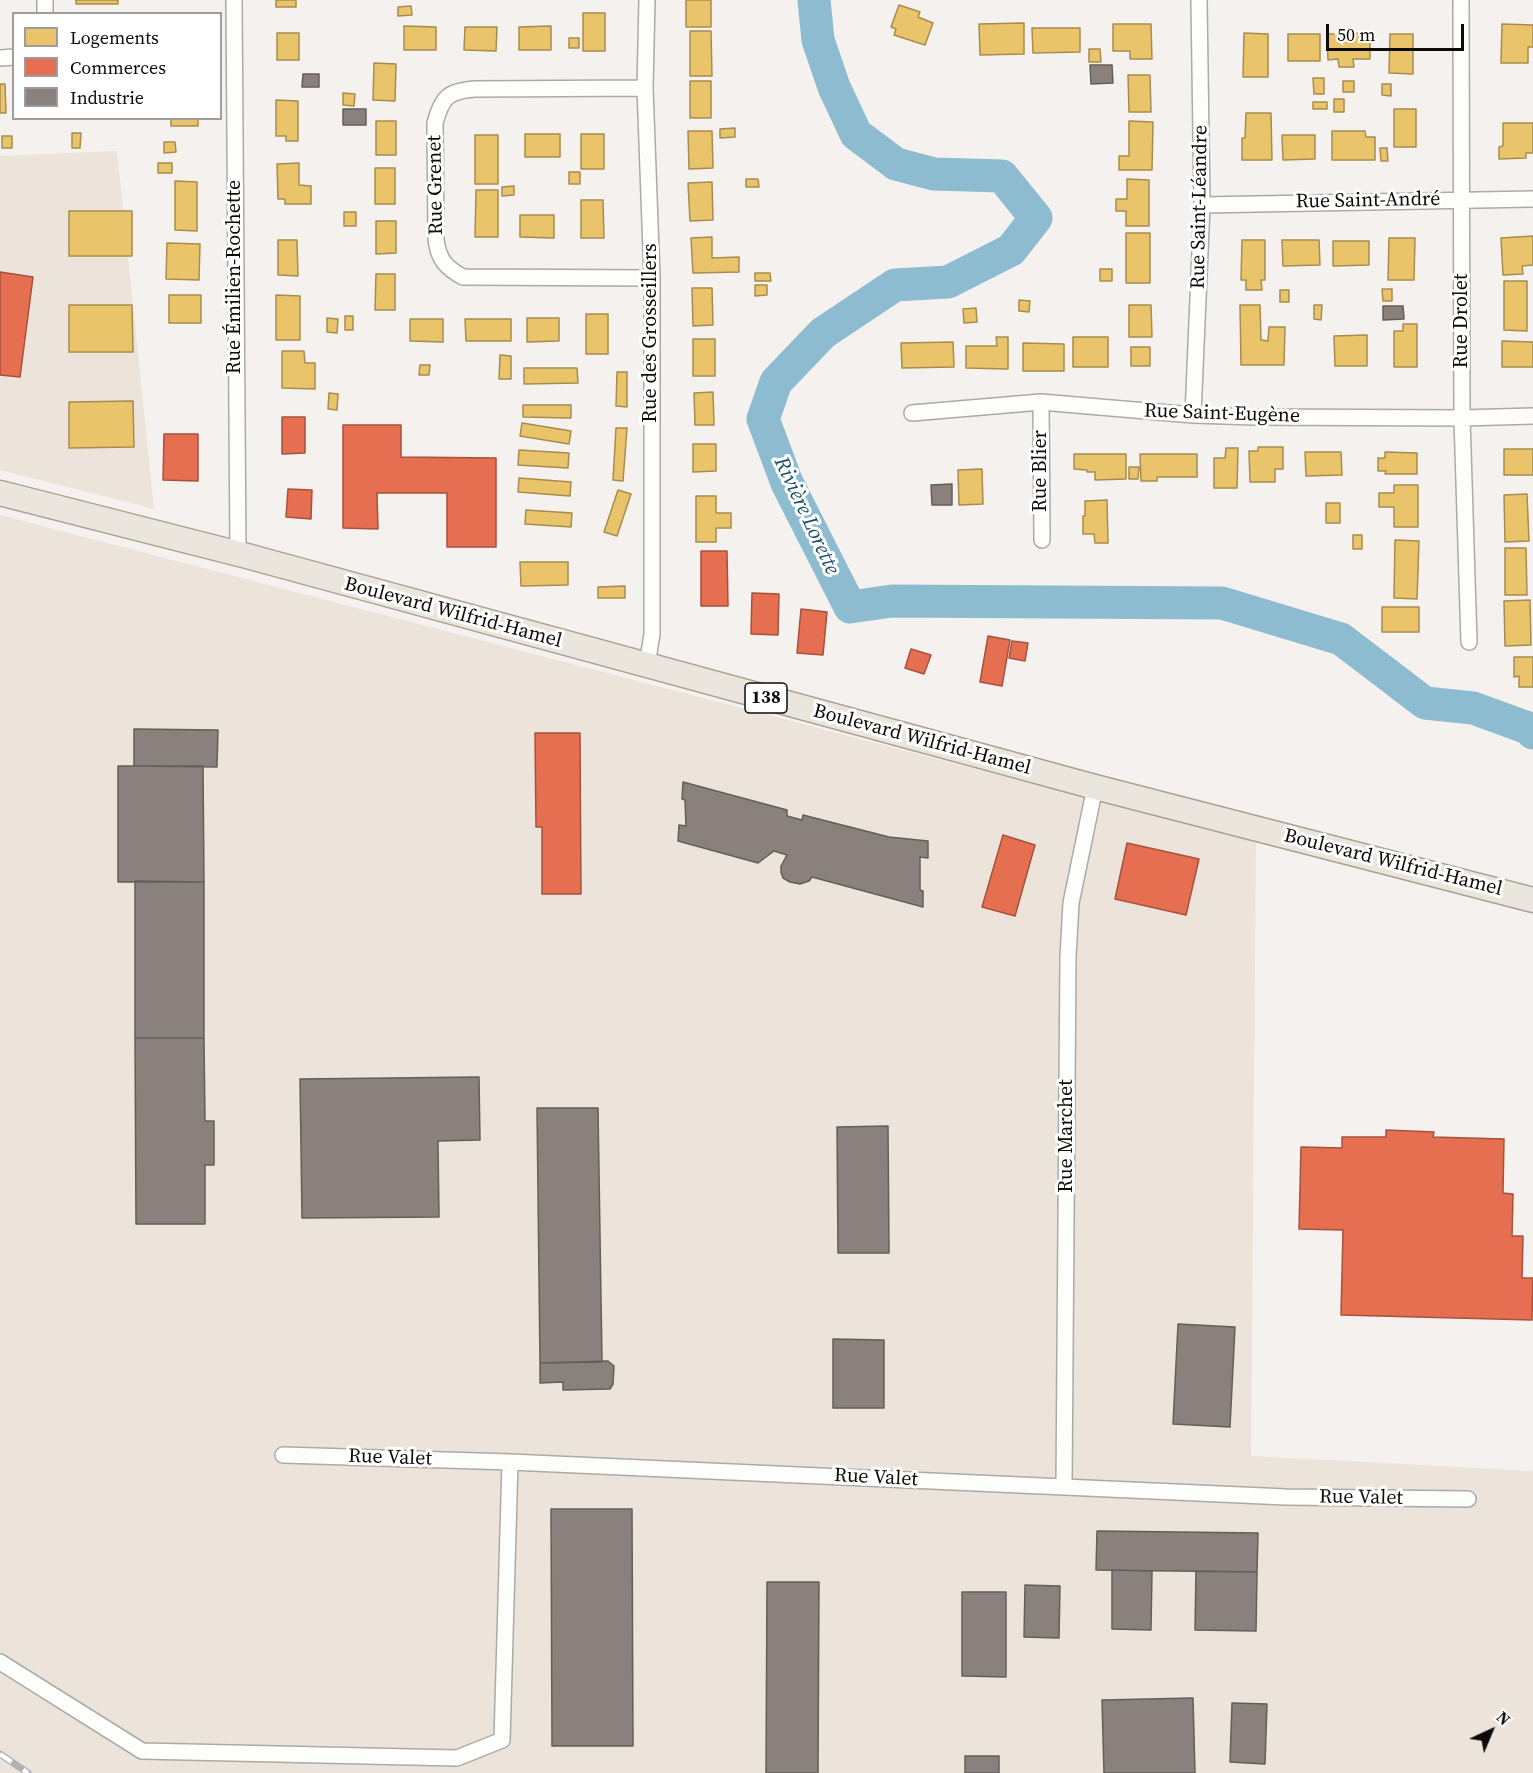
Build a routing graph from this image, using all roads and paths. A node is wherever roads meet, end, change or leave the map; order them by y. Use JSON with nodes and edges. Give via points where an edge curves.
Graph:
{"nodes":[{"id":1,"x":234,"y":0,"type":"edge"},
{"id":2,"x":647,"y":0,"type":"edge"},
{"id":3,"x":1199,"y":0,"type":"edge"},
{"id":4,"x":1461,"y":0,"type":"edge"},
{"id":5,"x":227,"y":46,"type":"edge"},
{"id":6,"x":645,"y":88,"type":"junction"},
{"id":7,"x":1462,"y":199,"type":"junction"},
{"id":8,"x":1533,"y":200,"type":"edge"},
{"id":9,"x":1202,"y":205,"type":"junction"},
{"id":10,"x":652,"y":278,"type":"junction"},
{"id":11,"x":1041,"y":402,"type":"junction"},
{"id":12,"x":912,"y":413,"type":"dead end"},
{"id":13,"x":1193,"y":415,"type":"junction"},
{"id":14,"x":1533,"y":416,"type":"edge"},
{"id":15,"x":1462,"y":418,"type":"junction"},
{"id":16,"x":0,"y":493,"type":"edge"},
{"id":17,"x":1042,"y":540,"type":"dead end"},
{"id":18,"x":238,"y":554,"type":"junction"},
{"id":19,"x":1469,"y":642,"type":"dead end"},
{"id":20,"x":647,"y":665,"type":"junction"},
{"id":21,"x":1095,"y":787,"type":"junction"},
{"id":22,"x":1533,"y":900,"type":"edge"},
{"id":23,"x":283,"y":1455,"type":"dead end"},
{"id":24,"x":510,"y":1462,"type":"junction"},
{"id":25,"x":1064,"y":1486,"type":"junction"},
{"id":26,"x":1468,"y":1499,"type":"dead end"},
{"id":27,"x":0,"y":1662,"type":"edge"}],
"edges":[{"from":1,"to":5,"type":"street","name":"Rue Émilien-Rochette"},
{"from":2,"to":6,"type":"street","name":"Rue des Grosseillers"},
{"from":3,"to":9,"type":"street","name":"Rue Saint-Léandre"},
{"from":4,"to":7,"type":"street","name":"Rue Drolet"},
{"from":5,"to":18,"type":"street","name":"Rue Émilien-Rochette"},
{"from":6,"to":10,"type":"street","name":"Rue des Grosseillers"},
{"from":6,"to":10,"type":"street","name":"Rue Grenet","via":[[475,89],[457,90],[446,97],[435,123],[436,239],[441,260],[463,277]]},
{"from":7,"to":8,"type":"street","name":"Rue Saint-André"},
{"from":7,"to":9,"type":"street","name":"Rue Saint-André"},
{"from":7,"to":15,"type":"street","name":"Rue Drolet"},
{"from":9,"to":13,"type":"street","name":"Rue Saint-Léandre"},
{"from":10,"to":20,"type":"street","name":"Rue des Grosseillers","via":[[652,634]]},
{"from":11,"to":12,"type":"street","name":"Rue Saint-Eugène"},
{"from":11,"to":13,"type":"street","name":"Rue Saint-Eugène"},
{"from":11,"to":17,"type":"street","name":"Rue Blier"},
{"from":13,"to":15,"type":"street","name":"Rue Saint-Eugène"},
{"from":14,"to":15,"type":"street","name":"Rue Saint-Eugène"},
{"from":15,"to":19,"type":"street","name":"Rue Drolet"},
{"from":16,"to":18,"type":"main road","name":"Boulevard Wilfrid-Hamel","number":"138"},
{"from":18,"to":20,"type":"main road","name":"Boulevard Wilfrid-Hamel","number":"138"},
{"from":20,"to":21,"type":"main road","name":"Boulevard Wilfrid-Hamel","number":"138"},
{"from":21,"to":22,"type":"main road","name":"Boulevard Wilfrid-Hamel","number":"138"},
{"from":21,"to":25,"type":"street","name":"Rue Marchet","via":[[1071,903],[1068,957]]},
{"from":23,"to":24,"type":"street","name":"Rue Valet"},
{"from":24,"to":25,"type":"street","name":"Rue Valet"},
{"from":24,"to":27,"type":"street","via":[[502,1740],[457,1758],[142,1751]]},
{"from":25,"to":26,"type":"street","name":"Rue Valet","via":[[1286,1497]]}]}
